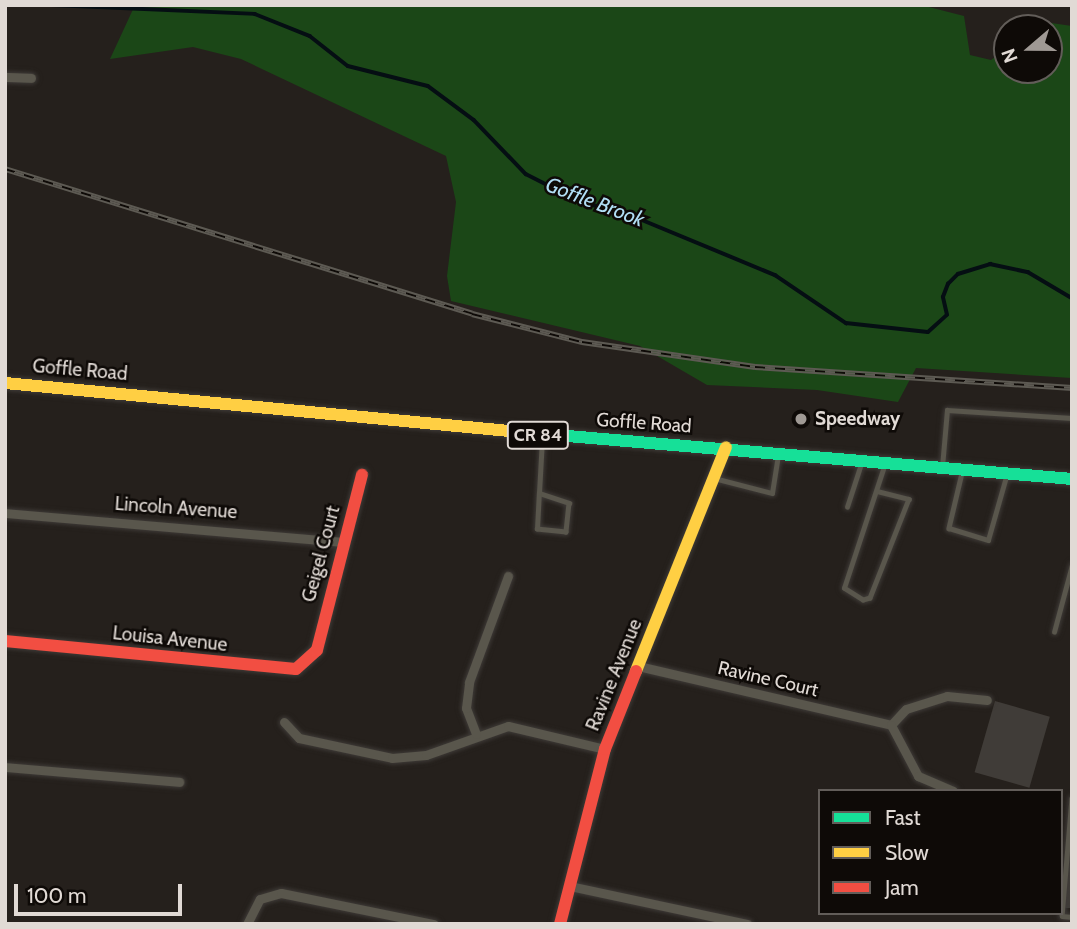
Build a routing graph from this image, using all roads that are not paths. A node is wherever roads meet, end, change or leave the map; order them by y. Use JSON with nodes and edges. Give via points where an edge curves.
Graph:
{"nodes":[{"id":1,"x":5,"y":76,"type":"edge"},
{"id":2,"x":31,"y":78,"type":"dead end"},
{"id":3,"x":5,"y":383,"type":"edge"},
{"id":4,"x":1072,"y":418,"type":"edge"},
{"id":5,"x":542,"y":436,"type":"junction"},
{"id":6,"x":726,"y":447,"type":"junction"},
{"id":7,"x":779,"y":452,"type":"junction"},
{"id":8,"x":862,"y":460,"type":"junction"},
{"id":9,"x":885,"y":462,"type":"junction"},
{"id":10,"x":942,"y":467,"type":"junction"},
{"id":11,"x":963,"y":469,"type":"junction"},
{"id":12,"x":1007,"y":473,"type":"junction"},
{"id":13,"x":362,"y":475,"type":"dead end"},
{"id":14,"x":714,"y":478,"type":"junction"},
{"id":15,"x":1072,"y":479,"type":"edge"},
{"id":16,"x":877,"y":491,"type":"junction"},
{"id":17,"x":539,"y":493,"type":"junction"},
{"id":18,"x":847,"y":507,"type":"dead end"},
{"id":19,"x":5,"y":513,"type":"edge"},
{"id":20,"x":345,"y":542,"type":"junction"},
{"id":21,"x":1072,"y":565,"type":"edge"},
{"id":22,"x":508,"y":576,"type":"dead end"},
{"id":23,"x":1054,"y":632,"type":"dead end"},
{"id":24,"x":5,"y":641,"type":"edge"},
{"id":25,"x":318,"y":643,"type":"joint"},
{"id":26,"x":638,"y":666,"type":"junction"},
{"id":27,"x":986,"y":700,"type":"dead end"},
{"id":28,"x":284,"y":722,"type":"dead end"},
{"id":29,"x":891,"y":725,"type":"junction"},
{"id":30,"x":476,"y":734,"type":"junction"},
{"id":31,"x":606,"y":749,"type":"junction"},
{"id":32,"x":5,"y":766,"type":"edge"},
{"id":33,"x":179,"y":782,"type":"dead end"},
{"id":34,"x":949,"y":789,"type":"edge"},
{"id":35,"x":1072,"y":798,"type":"edge"},
{"id":36,"x":570,"y":886,"type":"junction"},
{"id":37,"x":1063,"y":904,"type":"edge"},
{"id":38,"x":247,"y":924,"type":"edge"},
{"id":39,"x":434,"y":924,"type":"edge"},
{"id":40,"x":560,"y":924,"type":"edge"},
{"id":41,"x":747,"y":924,"type":"edge"}],
"edges":[{"from":1,"to":2,"type":"street"},
{"from":3,"to":5,"type":"main road","name":"Goffle Road","number":"CR 84","via":[[462,423]]},
{"from":4,"to":10,"type":"lane","via":[[947,410]]},
{"from":5,"to":6,"type":"main road","name":"Goffle Road","number":"CR 84"},
{"from":5,"to":17,"type":"lane"},
{"from":6,"to":7,"type":"main road","name":"Goffle Road","number":"CR 84"},
{"from":6,"to":14,"type":"main road","name":"Ravine Avenue"},
{"from":7,"to":8,"type":"main road","name":"Goffle Road","number":"CR 84"},
{"from":7,"to":14,"type":"lane","via":[[772,493]]},
{"from":8,"to":9,"type":"main road","name":"Goffle Road","number":"CR 84"},
{"from":8,"to":18,"type":"lane"},
{"from":9,"to":10,"type":"main road","name":"Goffle Road","number":"CR 84"},
{"from":9,"to":16,"type":"lane"},
{"from":10,"to":11,"type":"main road","name":"Goffle Road","number":"CR 84"},
{"from":11,"to":12,"type":"main road","name":"Goffle Road","number":"CR 84"},
{"from":11,"to":12,"type":"lane","via":[[949,528],[988,540]]},
{"from":12,"to":15,"type":"main road","name":"Goffle Road","number":"CR 84"},
{"from":13,"to":20,"type":"main road","name":"Geigel Court"},
{"from":14,"to":26,"type":"main road","name":"Ravine Avenue"},
{"from":16,"to":16,"type":"lane","via":[[844,588],[863,600],[870,598],[909,499]]},
{"from":17,"to":17,"type":"lane","via":[[537,529],[566,532],[569,503]]},
{"from":19,"to":20,"type":"street","name":"Lincoln Avenue"},
{"from":20,"to":25,"type":"main road","name":"Geigel Court"},
{"from":21,"to":23,"type":"lane"},
{"from":22,"to":30,"type":"street","via":[[469,682],[466,708]]},
{"from":24,"to":25,"type":"main road","name":"Louisa Avenue","via":[[286,671],[305,665]]},
{"from":26,"to":29,"type":"street","name":"Ravine Court"},
{"from":26,"to":31,"type":"main road","name":"Ravine Avenue"},
{"from":27,"to":29,"type":"street","via":[[947,696],[906,709]]},
{"from":28,"to":30,"type":"street","via":[[299,738],[392,758],[426,755]]},
{"from":29,"to":34,"type":"street","via":[[918,775]]},
{"from":30,"to":31,"type":"street","via":[[524,728]]},
{"from":31,"to":36,"type":"main road","name":"Ravine Avenue"},
{"from":32,"to":33,"type":"street"},
{"from":35,"to":37,"type":"lane"},
{"from":36,"to":40,"type":"main road","name":"Ravine Avenue"},
{"from":36,"to":41,"type":"street"},
{"from":38,"to":39,"type":"street","via":[[260,900],[281,892]]}]}
